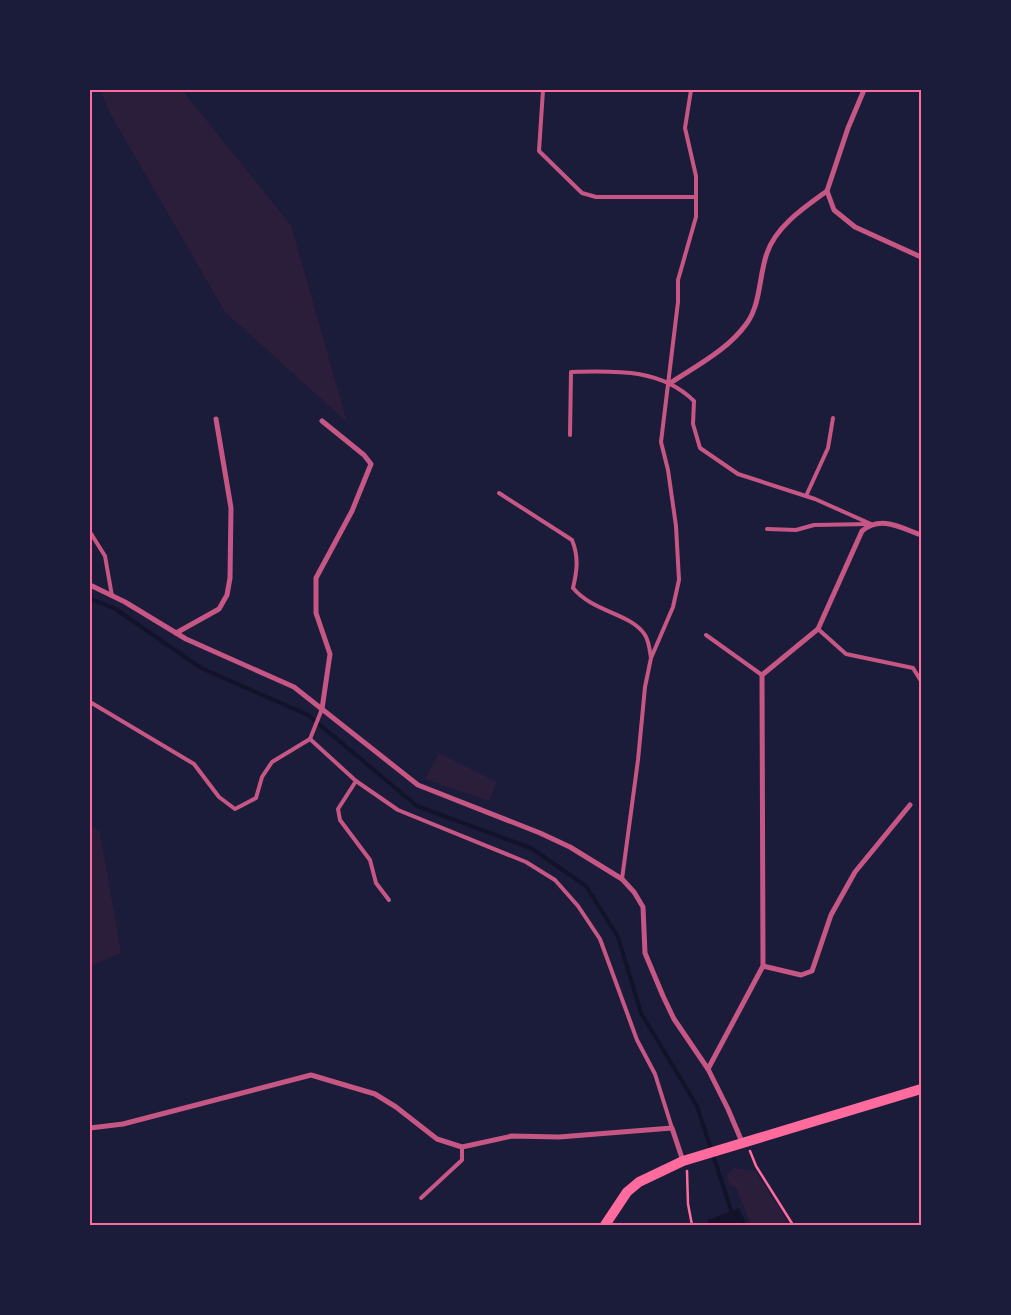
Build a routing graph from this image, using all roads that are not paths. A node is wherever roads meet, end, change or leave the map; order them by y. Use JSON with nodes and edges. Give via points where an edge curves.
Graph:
{"nodes":[{"id":1,"x":543,"y":90,"type":"edge"},
{"id":2,"x":691,"y":90,"type":"edge"},
{"id":3,"x":864,"y":90,"type":"edge"},
{"id":4,"x":827,"y":191,"type":"junction"},
{"id":5,"x":696,"y":197,"type":"junction"},
{"id":6,"x":921,"y":256,"type":"edge"},
{"id":7,"x":669,"y":384,"type":"junction"},
{"id":8,"x":833,"y":418,"type":"dead end"},
{"id":9,"x":216,"y":420,"type":"dead end"},
{"id":10,"x":322,"y":421,"type":"dead end"},
{"id":11,"x":570,"y":436,"type":"dead end"},
{"id":12,"x":499,"y":493,"type":"dead end"},
{"id":13,"x":806,"y":496,"type":"junction"},
{"id":14,"x":870,"y":524,"type":"junction"},
{"id":15,"x":767,"y":529,"type":"dead end"},
{"id":16,"x":90,"y":532,"type":"edge"},
{"id":17,"x":921,"y":535,"type":"edge"},
{"id":18,"x":90,"y":585,"type":"edge"},
{"id":19,"x":112,"y":596,"type":"junction"},
{"id":20,"x":818,"y":629,"type":"junction"},
{"id":21,"x":176,"y":633,"type":"junction"},
{"id":22,"x":706,"y":635,"type":"dead end"},
{"id":23,"x":651,"y":658,"type":"junction"},
{"id":24,"x":762,"y":675,"type":"junction"},
{"id":25,"x":921,"y":681,"type":"edge"},
{"id":26,"x":90,"y":702,"type":"edge"},
{"id":27,"x":322,"y":709,"type":"junction"},
{"id":28,"x":310,"y":739,"type":"junction"},
{"id":29,"x":356,"y":781,"type":"junction"},
{"id":30,"x":910,"y":805,"type":"dead end"},
{"id":31,"x":622,"y":879,"type":"junction"},
{"id":32,"x":389,"y":900,"type":"dead end"},
{"id":33,"x":763,"y":966,"type":"junction"},
{"id":34,"x":708,"y":1069,"type":"junction"},
{"id":35,"x":921,"y":1089,"type":"edge"},
{"id":36,"x":90,"y":1128,"type":"edge"},
{"id":37,"x":672,"y":1128,"type":"junction"},
{"id":38,"x":740,"y":1142,"type":"junction"},
{"id":39,"x":462,"y":1147,"type":"junction"},
{"id":40,"x":685,"y":1160,"type":"junction"},
{"id":41,"x":421,"y":1198,"type":"dead end"},
{"id":42,"x":605,"y":1225,"type":"edge"}],
"edges":[{"from":1,"to":5,"type":"lane","via":[[539,151],[582,193],[596,197]]},
{"from":2,"to":5,"type":"lane","via":[[685,128],[696,176]]},
{"from":3,"to":4,"type":"street"},
{"from":4,"to":6,"type":"street","via":[[834,210],[855,227]]},
{"from":4,"to":7,"type":"street","via":[[778,232],[767,253],[755,306],[748,322],[728,345]]},
{"from":5,"to":7,"type":"lane","via":[[696,217],[678,280]]},
{"from":7,"to":11,"type":"lane","via":[[628,371],[571,372]]},
{"from":7,"to":13,"type":"lane","via":[[694,401],[693,424],[700,448],[738,474]]},
{"from":7,"to":23,"type":"lane","via":[[661,442],[668,470],[679,580],[673,607]]},
{"from":8,"to":13,"type":"lane","via":[[828,448]]},
{"from":9,"to":21,"type":"street","via":[[231,508],[227,595],[219,609]]},
{"from":10,"to":27,"type":"street","via":[[371,464],[352,510],[316,578],[316,613],[330,654]]},
{"from":12,"to":23,"type":"lane","via":[[572,540],[578,567],[573,588],[589,603],[633,624],[646,636]]},
{"from":13,"to":14,"type":"lane"},
{"from":14,"to":15,"type":"lane"},
{"from":14,"to":17,"type":"street","via":[[890,524]]},
{"from":14,"to":20,"type":"street","via":[[862,531]]},
{"from":16,"to":19,"type":"lane","via":[[105,556]]},
{"from":18,"to":19,"type":"street"},
{"from":19,"to":21,"type":"street"},
{"from":20,"to":24,"type":"street"},
{"from":20,"to":25,"type":"lane","via":[[846,654],[913,668]]},
{"from":21,"to":27,"type":"street","via":[[294,687]]},
{"from":22,"to":24,"type":"lane"},
{"from":23,"to":31,"type":"lane"},
{"from":24,"to":33,"type":"street"},
{"from":26,"to":28,"type":"lane","via":[[194,764],[219,797],[235,809],[256,798],[262,777],[272,762]]},
{"from":27,"to":28,"type":"lane"},
{"from":27,"to":31,"type":"street","via":[[418,786],[540,833]]},
{"from":28,"to":29,"type":"lane"},
{"from":29,"to":32,"type":"lane","via":[[338,809],[340,820],[370,860],[376,883]]},
{"from":29,"to":37,"type":"lane","via":[[398,810],[526,862],[556,880],[600,939],[637,1040],[655,1074]]},
{"from":30,"to":33,"type":"street","via":[[855,872],[831,915],[812,971],[801,975]]},
{"from":31,"to":34,"type":"street","via":[[642,907],[645,952],[652,972],[674,1019]]},
{"from":33,"to":34,"type":"street"},
{"from":34,"to":38,"type":"street"},
{"from":35,"to":38,"type":"main road"},
{"from":36,"to":39,"type":"street","via":[[122,1124],[311,1075],[374,1094],[437,1139]]},
{"from":37,"to":39,"type":"street","via":[[559,1137],[512,1136]]},
{"from":37,"to":40,"type":"street"},
{"from":38,"to":40,"type":"main road"},
{"from":39,"to":41,"type":"lane","via":[[462,1160]]},
{"from":40,"to":42,"type":"main road","via":[[639,1182],[627,1192]]}]}
